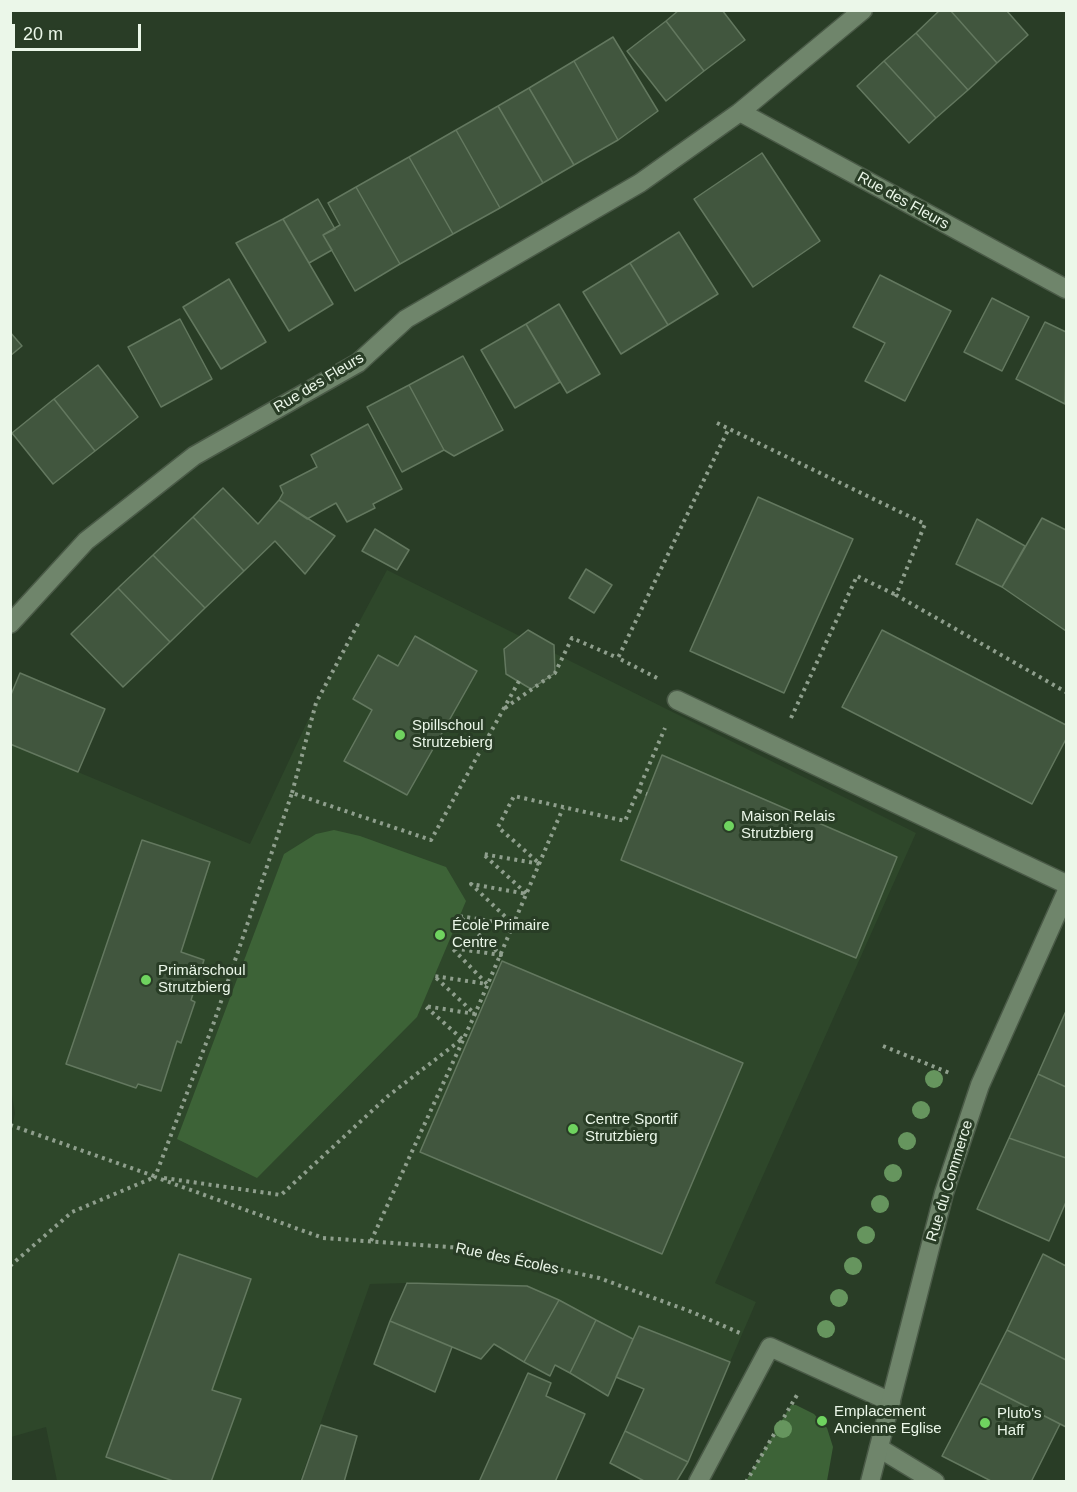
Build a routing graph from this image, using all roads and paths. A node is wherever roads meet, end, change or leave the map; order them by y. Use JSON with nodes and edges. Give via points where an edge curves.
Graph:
{"nodes":[{"id":1,"x":863,"y":10,"type":"edge"},
{"id":2,"x":740,"y":112,"type":"junction"},
{"id":3,"x":1066,"y":290,"type":"edge"},
{"id":4,"x":717,"y":423,"type":"dead end"},
{"id":5,"x":729,"y":428,"type":"junction"},
{"id":6,"x":896,"y":595,"type":"junction"},
{"id":7,"x":360,"y":620,"type":"dead end"},
{"id":8,"x":10,"y":624,"type":"edge"},
{"id":9,"x":618,"y":658,"type":"junction"},
{"id":10,"x":519,"y":681,"type":"dead end"},
{"id":11,"x":1066,"y":692,"type":"edge"},
{"id":12,"x":677,"y":700,"type":"junction"},
{"id":13,"x":503,"y":710,"type":"junction"},
{"id":14,"x":777,"y":747,"type":"junction"},
{"id":15,"x":639,"y":791,"type":"junction"},
{"id":16,"x":292,"y":793,"type":"junction"},
{"id":17,"x":647,"y":794,"type":"dead end"},
{"id":18,"x":563,"y":808,"type":"junction"},
{"id":19,"x":540,"y":864,"type":"junction"},
{"id":20,"x":1066,"y":884,"type":"edge"},
{"id":21,"x":1066,"y":893,"type":"edge"},
{"id":22,"x":527,"y":894,"type":"junction"},
{"id":23,"x":514,"y":925,"type":"junction"},
{"id":24,"x":501,"y":955,"type":"junction"},
{"id":25,"x":488,"y":984,"type":"junction"},
{"id":26,"x":475,"y":1014,"type":"junction"},
{"id":27,"x":462,"y":1038,"type":"junction"},
{"id":28,"x":884,"y":1046,"type":"dead end"},
{"id":29,"x":980,"y":1085,"type":"junction"},
{"id":30,"x":10,"y":1125,"type":"edge"},
{"id":31,"x":155,"y":1177,"type":"junction"},
{"id":32,"x":371,"y":1241,"type":"junction"},
{"id":33,"x":10,"y":1266,"type":"edge"},
{"id":34,"x":770,"y":1347,"type":"junction"},
{"id":35,"x":814,"y":1367,"type":"junction"},
{"id":36,"x":891,"y":1402,"type":"junction"},
{"id":37,"x":879,"y":1448,"type":"junction"},
{"id":38,"x":698,"y":1482,"type":"edge"},
{"id":39,"x":746,"y":1482,"type":"edge"},
{"id":40,"x":870,"y":1482,"type":"edge"},
{"id":41,"x":935,"y":1482,"type":"edge"}],
"edges":[{"from":1,"to":2,"type":"street","name":"Rue des Fleurs"},
{"from":2,"to":3,"type":"street","name":"Rue des Fleurs"},
{"from":2,"to":8,"type":"street","name":"Rue des Fleurs","via":[[640,183],[406,319],[358,363],[194,456],[86,541]]},
{"from":4,"to":5,"type":"path"},
{"from":5,"to":6,"type":"path","via":[[925,524]]},
{"from":5,"to":9,"type":"path"},
{"from":6,"to":11,"type":"path"},
{"from":6,"to":14,"type":"path","via":[[857,576]]},
{"from":7,"to":16,"type":"path","via":[[316,703]]},
{"from":9,"to":12,"type":"path","via":[[666,682]]},
{"from":9,"to":13,"type":"path","via":[[572,638],[555,673]]},
{"from":10,"to":13,"type":"path"},
{"from":12,"to":14,"type":"street"},
{"from":12,"to":15,"type":"path"},
{"from":13,"to":16,"type":"path","via":[[431,840]]},
{"from":14,"to":20,"type":"street"},
{"from":15,"to":17,"type":"path"},
{"from":15,"to":18,"type":"path","via":[[625,821]]},
{"from":16,"to":31,"type":"path","via":[[213,1025]]},
{"from":18,"to":19,"type":"path"},
{"from":18,"to":19,"type":"path","via":[[514,796],[498,827]]},
{"from":19,"to":22,"type":"path"},
{"from":19,"to":22,"type":"path","via":[[483,854]]},
{"from":21,"to":29,"type":"street","name":"Rue du Commerce"},
{"from":22,"to":23,"type":"path"},
{"from":22,"to":23,"type":"path","via":[[471,884]]},
{"from":23,"to":24,"type":"path"},
{"from":23,"to":24,"type":"path","via":[[459,916]]},
{"from":24,"to":25,"type":"path"},
{"from":24,"to":25,"type":"path","via":[[452,948]]},
{"from":25,"to":26,"type":"path"},
{"from":25,"to":26,"type":"path","via":[[434,976]]},
{"from":26,"to":27,"type":"path"},
{"from":26,"to":27,"type":"path","via":[[425,1006]]},
{"from":27,"to":31,"type":"path","via":[[388,1096],[281,1195]]},
{"from":27,"to":32,"type":"path"},
{"from":28,"to":29,"type":"path"},
{"from":29,"to":36,"type":"street","name":"Rue du Commerce","via":[[944,1193]]},
{"from":30,"to":31,"type":"path"},
{"from":31,"to":32,"type":"path","name":"Rue des Écoles","via":[[323,1238]]},
{"from":31,"to":33,"type":"path","via":[[72,1212]]},
{"from":32,"to":34,"type":"path","name":"Rue des Écoles","via":[[462,1248],[599,1278],[692,1312]]},
{"from":34,"to":35,"type":"street"},
{"from":34,"to":38,"type":"street"},
{"from":35,"to":36,"type":"street"},
{"from":35,"to":39,"type":"path"},
{"from":36,"to":37,"type":"street","name":"Rue du Commerce"},
{"from":37,"to":40,"type":"street","name":"Rue du Commerce"},
{"from":37,"to":41,"type":"street"}]}
